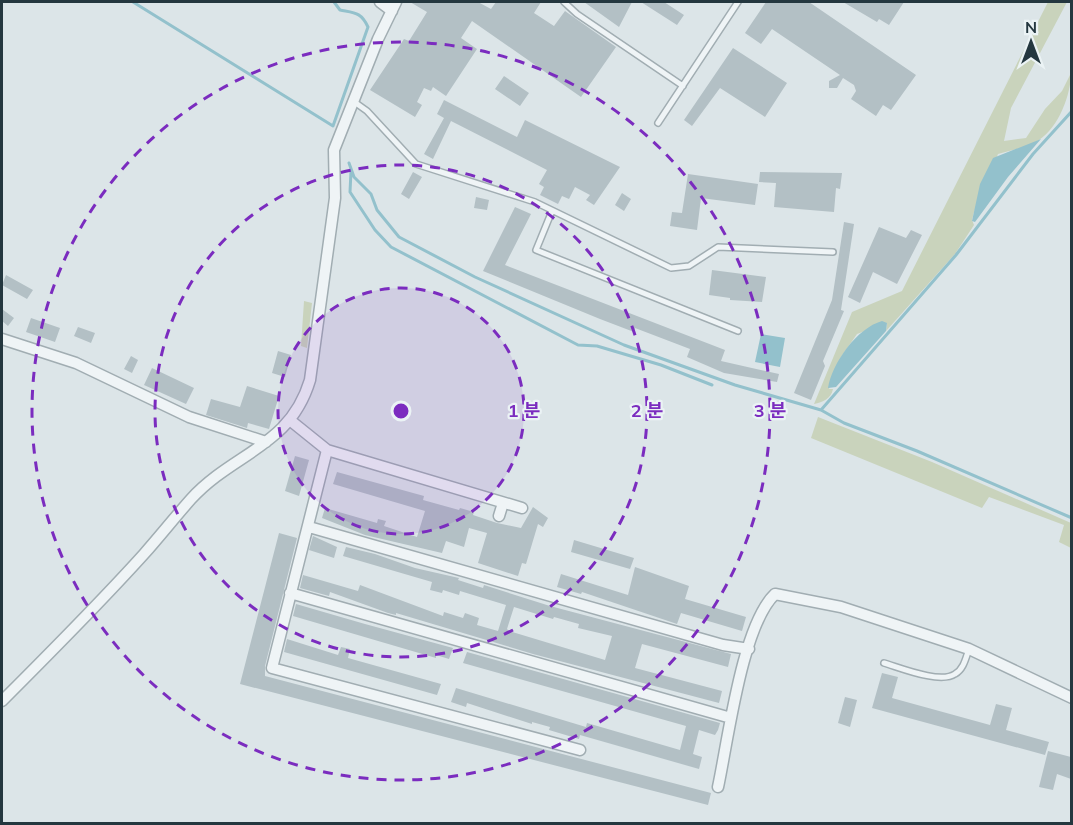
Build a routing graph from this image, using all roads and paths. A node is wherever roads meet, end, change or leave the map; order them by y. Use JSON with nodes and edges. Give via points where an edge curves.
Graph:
{"nodes":[{"id":1,"x":380,"y":2,"type":"edge"},
{"id":2,"x":564,"y":2,"type":"edge"},
{"id":3,"x":738,"y":2,"type":"edge"},
{"id":4,"x":394,"y":6,"type":"edge"},
{"id":5,"x":683,"y":86,"type":"junction"},
{"id":6,"x":353,"y":101,"type":"junction"},
{"id":7,"x":658,"y":123,"type":"dead end"},
{"id":8,"x":552,"y":211,"type":"junction"},
{"id":9,"x":833,"y":252,"type":"dead end"},
{"id":10,"x":738,"y":331,"type":"dead end"},
{"id":11,"x":2,"y":339,"type":"edge"},
{"id":12,"x":291,"y":421,"type":"junction"},
{"id":13,"x":266,"y":442,"type":"junction"},
{"id":14,"x":327,"y":450,"type":"junction"},
{"id":15,"x":503,"y":503,"type":"junction"},
{"id":16,"x":522,"y":508,"type":"dead end"},
{"id":17,"x":499,"y":516,"type":"dead end"},
{"id":18,"x":309,"y":527,"type":"junction"},
{"id":19,"x":290,"y":593,"type":"junction"},
{"id":20,"x":749,"y":649,"type":"junction"},
{"id":21,"x":969,"y":649,"type":"junction"},
{"id":22,"x":884,"y":663,"type":"dead end"},
{"id":23,"x":1071,"y":698,"type":"edge"},
{"id":24,"x":2,"y":701,"type":"edge"},
{"id":25,"x":731,"y":717,"type":"junction"},
{"id":26,"x":580,"y":750,"type":"dead end"},
{"id":27,"x":718,"y":787,"type":"dead end"}],
"edges":[{"from":1,"to":4,"type":"street"},
{"from":2,"to":5,"type":"lane"},
{"from":3,"to":5,"type":"lane"},
{"from":4,"to":6,"type":"street"},
{"from":5,"to":7,"type":"lane"},
{"from":6,"to":8,"type":"lane","via":[[368,111],[416,164]]},
{"from":6,"to":12,"type":"street","via":[[334,150],[334,198],[310,380],[304,402]]},
{"from":8,"to":9,"type":"lane","via":[[671,268],[689,266],[718,247]]},
{"from":8,"to":10,"type":"lane","via":[[536,250]]},
{"from":11,"to":13,"type":"street","via":[[76,363],[189,417]]},
{"from":12,"to":13,"type":"street"},
{"from":12,"to":14,"type":"street"},
{"from":13,"to":24,"type":"street","via":[[220,473],[192,498],[76,627]]},
{"from":14,"to":15,"type":"street"},
{"from":14,"to":18,"type":"street"},
{"from":15,"to":16,"type":"street"},
{"from":15,"to":17,"type":"street"},
{"from":18,"to":19,"type":"street"},
{"from":18,"to":20,"type":"street","via":[[723,645]]},
{"from":19,"to":25,"type":"street"},
{"from":19,"to":26,"type":"street","via":[[272,668]]},
{"from":20,"to":21,"type":"street","via":[[767,602],[775,594],[841,607]]},
{"from":20,"to":25,"type":"street"},
{"from":21,"to":22,"type":"lane","via":[[955,675],[939,677]]},
{"from":21,"to":23,"type":"street"},
{"from":25,"to":27,"type":"street"}]}
